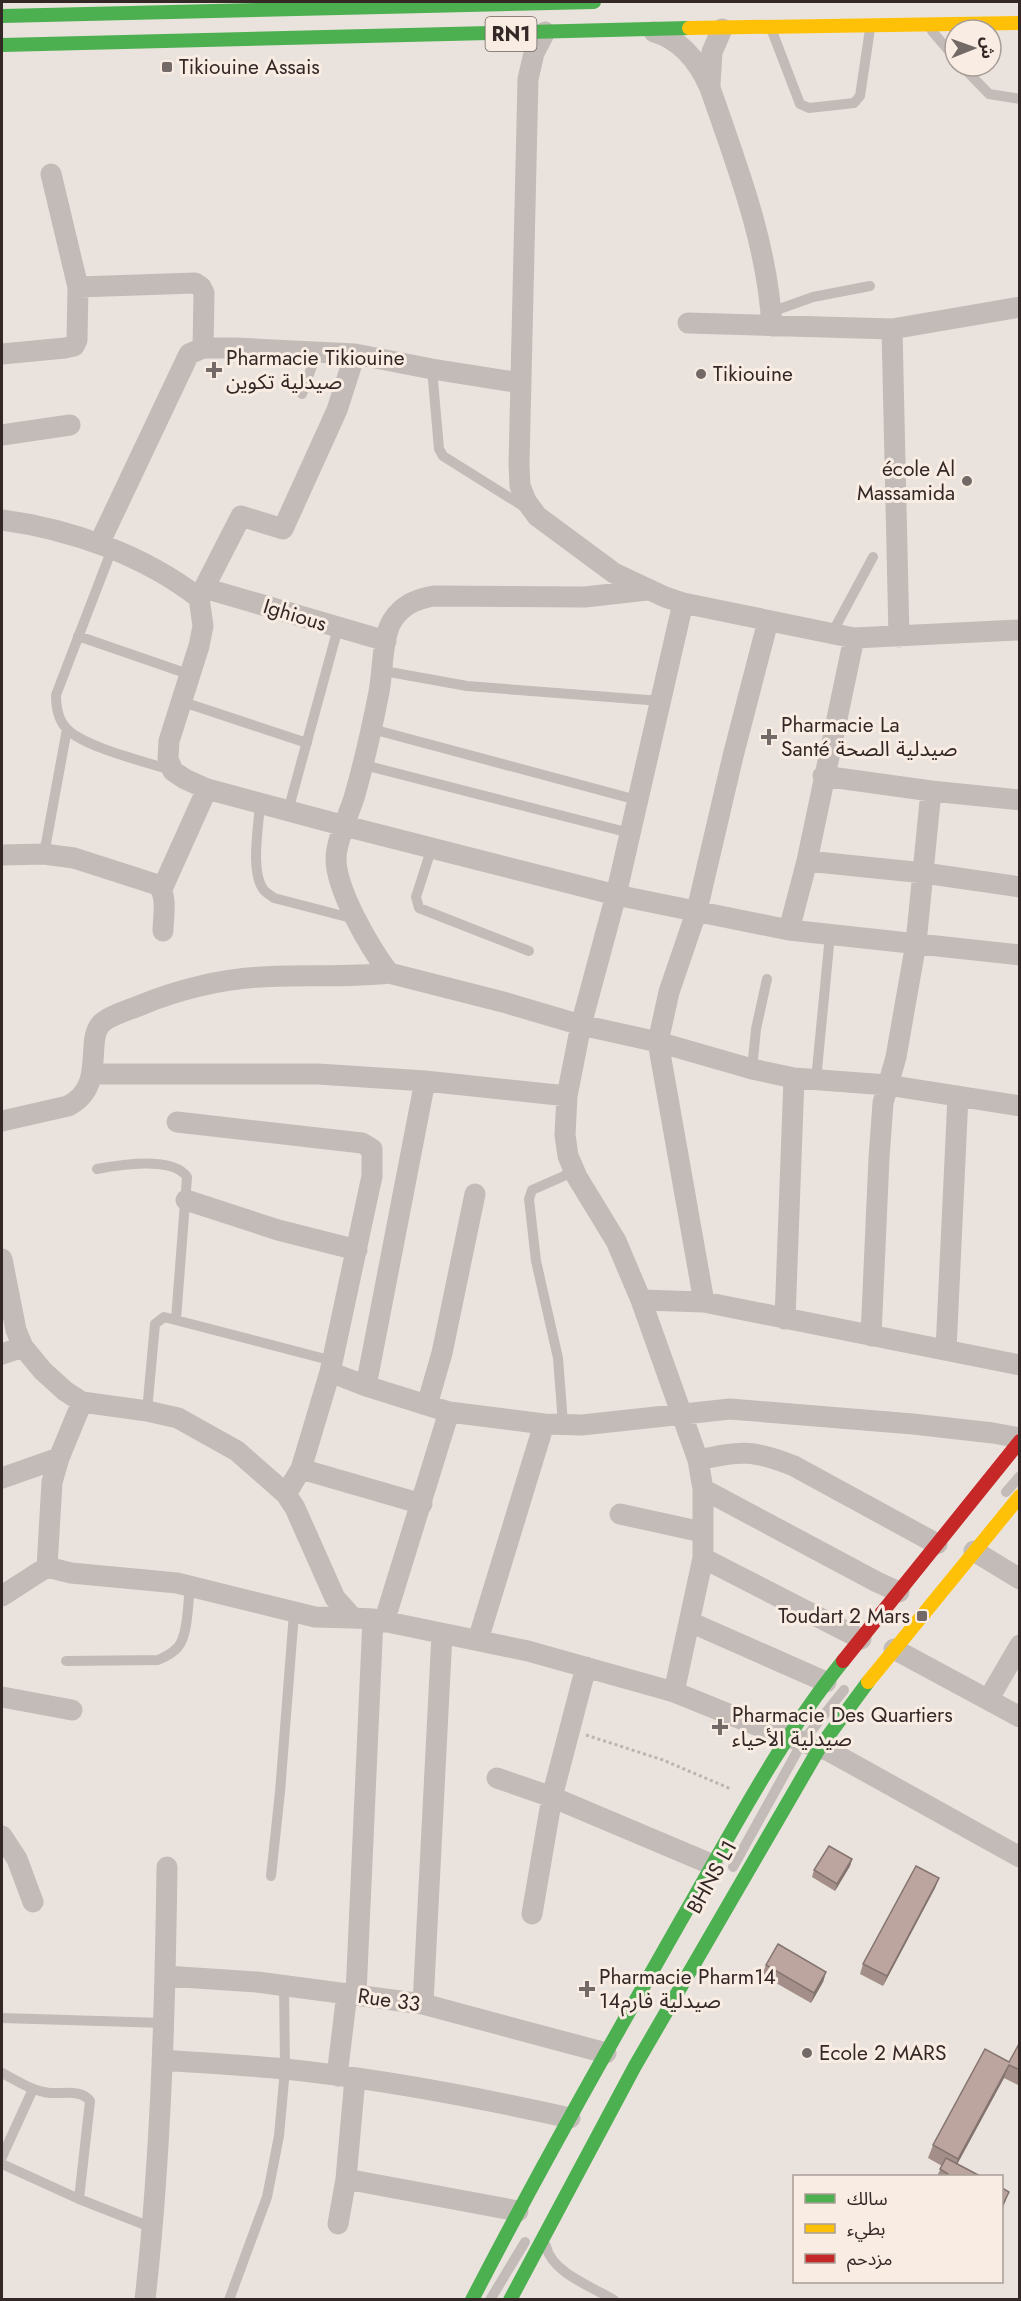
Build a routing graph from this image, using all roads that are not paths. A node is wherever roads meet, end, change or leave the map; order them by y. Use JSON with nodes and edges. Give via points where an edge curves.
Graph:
{"nodes":[{"id":1,"x":16,"y":2,"type":"edge"},
{"id":2,"x":594,"y":2,"type":"edge"},
{"id":3,"x":2,"y":16,"type":"edge"},
{"id":4,"x":25,"y":16,"type":"junction"},
{"id":5,"x":1020,"y":23,"type":"edge"},
{"id":6,"x":926,"y":24,"type":"junction"},
{"id":7,"x":870,"y":26,"type":"junction"},
{"id":8,"x":771,"y":28,"type":"junction"},
{"id":9,"x":640,"y":29,"type":"junction"},
{"id":10,"x":722,"y":29,"type":"junction"},
{"id":11,"x":545,"y":32,"type":"junction"},
{"id":12,"x":499,"y":34,"type":"junction"},
{"id":13,"x":943,"y":44,"type":"edge"},
{"id":14,"x":2,"y":45,"type":"edge"},
{"id":15,"x":974,"y":78,"type":"edge"},
{"id":16,"x":528,"y":79,"type":"junction"},
{"id":17,"x":710,"y":88,"type":"junction"},
{"id":18,"x":1020,"y":99,"type":"edge"},
{"id":19,"x":51,"y":174,"type":"dead end"},
{"id":20,"x":870,"y":286,"type":"dead end"},
{"id":21,"x":78,"y":287,"type":"junction"},
{"id":22,"x":1020,"y":306,"type":"edge"},
{"id":23,"x":772,"y":319,"type":"junction"},
{"id":24,"x":688,"y":323,"type":"dead end"},
{"id":25,"x":892,"y":329,"type":"junction"},
{"id":26,"x":203,"y":348,"type":"junction"},
{"id":27,"x":317,"y":352,"type":"junction"},
{"id":28,"x":2,"y":354,"type":"edge"},
{"id":29,"x":355,"y":354,"type":"junction"},
{"id":30,"x":432,"y":369,"type":"junction"},
{"id":31,"x":521,"y":382,"type":"junction"},
{"id":32,"x":302,"y":394,"type":"dead end"},
{"id":33,"x":70,"y":425,"type":"dead end"},
{"id":34,"x":2,"y":435,"type":"edge"},
{"id":35,"x":537,"y":516,"type":"junction"},
{"id":36,"x":2,"y":520,"type":"edge"},
{"id":37,"x":106,"y":547,"type":"junction"},
{"id":38,"x":873,"y":557,"type":"dead end"},
{"id":39,"x":647,"y":590,"type":"junction"},
{"id":40,"x":201,"y":593,"type":"junction"},
{"id":41,"x":682,"y":603,"type":"junction"},
{"id":42,"x":768,"y":621,"type":"junction"},
{"id":43,"x":338,"y":628,"type":"junction"},
{"id":44,"x":1020,"y":630,"type":"edge"},
{"id":45,"x":831,"y":635,"type":"junction"},
{"id":46,"x":78,"y":636,"type":"junction"},
{"id":47,"x":899,"y":637,"type":"junction"},
{"id":48,"x":854,"y":638,"type":"junction"},
{"id":49,"x":386,"y":641,"type":"junction"},
{"id":50,"x":384,"y":671,"type":"junction"},
{"id":51,"x":191,"y":675,"type":"junction"},
{"id":52,"x":661,"y":701,"type":"junction"},
{"id":53,"x":183,"y":702,"type":"junction"},
{"id":54,"x":67,"y":729,"type":"junction"},
{"id":55,"x":372,"y":729,"type":"junction"},
{"id":56,"x":307,"y":743,"type":"junction"},
{"id":57,"x":364,"y":765,"type":"junction"},
{"id":58,"x":173,"y":771,"type":"junction"},
{"id":59,"x":823,"y":776,"type":"junction"},
{"id":60,"x":207,"y":789,"type":"junction"},
{"id":61,"x":931,"y":792,"type":"junction"},
{"id":62,"x":637,"y":800,"type":"junction"},
{"id":63,"x":1020,"y":800,"type":"edge"},
{"id":64,"x":260,"y":803,"type":"junction"},
{"id":65,"x":288,"y":811,"type":"junction"},
{"id":66,"x":345,"y":826,"type":"junction"},
{"id":67,"x":630,"y":833,"type":"junction"},
{"id":68,"x":432,"y":847,"type":"junction"},
{"id":69,"x":44,"y":854,"type":"junction"},
{"id":70,"x":2,"y":855,"type":"edge"},
{"id":71,"x":807,"y":861,"type":"junction"},
{"id":72,"x":924,"y":873,"type":"junction"},
{"id":73,"x":1020,"y":887,"type":"edge"},
{"id":74,"x":162,"y":889,"type":"junction"},
{"id":75,"x":616,"y":894,"type":"junction"},
{"id":76,"x":697,"y":910,"type":"junction"},
{"id":77,"x":356,"y":919,"type":"junction"},
{"id":78,"x":789,"y":930,"type":"junction"},
{"id":79,"x":162,"y":931,"type":"dead end"},
{"id":80,"x":830,"y":935,"type":"junction"},
{"id":81,"x":916,"y":943,"type":"junction"},
{"id":82,"x":529,"y":951,"type":"dead end"},
{"id":83,"x":1020,"y":955,"type":"edge"},
{"id":84,"x":389,"y":973,"type":"junction"},
{"id":85,"x":766,"y":979,"type":"dead end"},
{"id":86,"x":581,"y":1025,"type":"junction"},
{"id":87,"x":658,"y":1042,"type":"junction"},
{"id":88,"x":752,"y":1070,"type":"junction"},
{"id":89,"x":92,"y":1074,"type":"junction"},
{"id":90,"x":794,"y":1078,"type":"junction"},
{"id":91,"x":816,"y":1080,"type":"junction"},
{"id":92,"x":425,"y":1081,"type":"junction"},
{"id":93,"x":888,"y":1085,"type":"junction"},
{"id":94,"x":567,"y":1096,"type":"junction"},
{"id":95,"x":958,"y":1096,"type":"junction"},
{"id":96,"x":1020,"y":1106,"type":"edge"},
{"id":97,"x":2,"y":1121,"type":"edge"},
{"id":98,"x":177,"y":1122,"type":"dead end"},
{"id":99,"x":573,"y":1168,"type":"junction"},
{"id":100,"x":97,"y":1169,"type":"dead end"},
{"id":101,"x":475,"y":1194,"type":"dead end"},
{"id":102,"x":186,"y":1200,"type":"junction"},
{"id":103,"x":357,"y":1250,"type":"junction"},
{"id":104,"x":2,"y":1259,"type":"edge"},
{"id":105,"x":641,"y":1300,"type":"junction"},
{"id":106,"x":704,"y":1302,"type":"junction"},
{"id":107,"x":176,"y":1319,"type":"junction"},
{"id":108,"x":785,"y":1319,"type":"junction"},
{"id":109,"x":871,"y":1336,"type":"junction"},
{"id":110,"x":23,"y":1347,"type":"junction"},
{"id":111,"x":946,"y":1350,"type":"junction"},
{"id":112,"x":2,"y":1354,"type":"edge"},
{"id":113,"x":1020,"y":1365,"type":"edge"},
{"id":114,"x":332,"y":1366,"type":"junction"},
{"id":115,"x":366,"y":1386,"type":"junction"},
{"id":116,"x":82,"y":1402,"type":"junction"},
{"id":117,"x":427,"y":1405,"type":"junction"},
{"id":118,"x":147,"y":1411,"type":"junction"},
{"id":119,"x":449,"y":1412,"type":"junction"},
{"id":120,"x":683,"y":1415,"type":"junction"},
{"id":121,"x":554,"y":1424,"type":"junction"},
{"id":122,"x":1020,"y":1439,"type":"edge"},
{"id":123,"x":59,"y":1458,"type":"junction"},
{"id":124,"x":698,"y":1460,"type":"junction"},
{"id":125,"x":301,"y":1469,"type":"junction"},
{"id":126,"x":1020,"y":1476,"type":"edge"},
{"id":127,"x":2,"y":1478,"type":"edge"},
{"id":128,"x":1020,"y":1484,"type":"edge"},
{"id":129,"x":703,"y":1489,"type":"junction"},
{"id":130,"x":286,"y":1494,"type":"junction"},
{"id":131,"x":1020,"y":1496,"type":"edge"},
{"id":132,"x":422,"y":1504,"type":"junction"},
{"id":133,"x":997,"y":1504,"type":"dead end"},
{"id":134,"x":620,"y":1514,"type":"dead end"},
{"id":135,"x":702,"y":1532,"type":"junction"},
{"id":136,"x":937,"y":1544,"type":"junction"},
{"id":137,"x":975,"y":1551,"type":"junction"},
{"id":138,"x":703,"y":1558,"type":"junction"},
{"id":139,"x":47,"y":1567,"type":"junction"},
{"id":140,"x":1020,"y":1579,"type":"edge"},
{"id":141,"x":190,"y":1586,"type":"junction"},
{"id":142,"x":899,"y":1592,"type":"junction"},
{"id":143,"x":2,"y":1596,"type":"edge"},
{"id":144,"x":294,"y":1613,"type":"junction"},
{"id":145,"x":370,"y":1620,"type":"junction"},
{"id":146,"x":690,"y":1622,"type":"junction"},
{"id":147,"x":442,"y":1634,"type":"junction"},
{"id":148,"x":861,"y":1639,"type":"junction"},
{"id":149,"x":478,"y":1640,"type":"junction"},
{"id":150,"x":1020,"y":1645,"type":"edge"},
{"id":151,"x":894,"y":1649,"type":"junction"},
{"id":152,"x":66,"y":1661,"type":"dead end"},
{"id":153,"x":586,"y":1667,"type":"junction"},
{"id":154,"x":826,"y":1682,"type":"junction"},
{"id":155,"x":848,"y":1685,"type":"dead end"},
{"id":156,"x":674,"y":1692,"type":"junction"},
{"id":157,"x":2,"y":1697,"type":"edge"},
{"id":158,"x":988,"y":1700,"type":"junction"},
{"id":159,"x":72,"y":1710,"type":"dead end"},
{"id":160,"x":1020,"y":1717,"type":"edge"},
{"id":161,"x":805,"y":1742,"type":"junction"},
{"id":162,"x":497,"y":1778,"type":"dead end"},
{"id":163,"x":552,"y":1797,"type":"junction"},
{"id":164,"x":2,"y":1837,"type":"edge"},
{"id":165,"x":1020,"y":1857,"type":"edge"},
{"id":166,"x":167,"y":1867,"type":"dead end"},
{"id":167,"x":722,"y":1869,"type":"junction"},
{"id":168,"x":271,"y":1876,"type":"dead end"},
{"id":169,"x":33,"y":1902,"type":"dead end"},
{"id":170,"x":532,"y":1914,"type":"dead end"},
{"id":171,"x":166,"y":1976,"type":"junction"},
{"id":172,"x":284,"y":1985,"type":"junction"},
{"id":173,"x":352,"y":1994,"type":"junction"},
{"id":174,"x":662,"y":1998,"type":"dead end"},
{"id":175,"x":423,"y":2004,"type":"junction"},
{"id":176,"x":2,"y":2018,"type":"edge"},
{"id":177,"x":164,"y":2023,"type":"junction"},
{"id":178,"x":606,"y":2053,"type":"junction"},
{"id":179,"x":162,"y":2060,"type":"junction"},
{"id":180,"x":285,"y":2069,"type":"junction"},
{"id":181,"x":2,"y":2073,"type":"edge"},
{"id":182,"x":346,"y":2077,"type":"junction"},
{"id":183,"x":33,"y":2089,"type":"junction"},
{"id":184,"x":570,"y":2118,"type":"junction"},
{"id":185,"x":2,"y":2157,"type":"edge"},
{"id":186,"x":2,"y":2164,"type":"edge"},
{"id":187,"x":564,"y":2174,"type":"dead end"},
{"id":188,"x":345,"y":2179,"type":"junction"},
{"id":189,"x":79,"y":2199,"type":"junction"},
{"id":190,"x":518,"y":2211,"type":"junction"},
{"id":191,"x":338,"y":2224,"type":"dead end"},
{"id":192,"x":153,"y":2228,"type":"junction"},
{"id":193,"x":537,"y":2235,"type":"junction"},
{"id":194,"x":145,"y":2300,"type":"edge"},
{"id":195,"x":229,"y":2300,"type":"edge"},
{"id":196,"x":472,"y":2300,"type":"edge"},
{"id":197,"x":490,"y":2300,"type":"edge"},
{"id":198,"x":510,"y":2300,"type":"edge"},
{"id":199,"x":614,"y":2300,"type":"edge"}],
"edges":[{"from":1,"to":4,"type":"lane"},
{"from":2,"to":4,"type":"main road","number":"RN1"},
{"from":3,"to":4,"type":"main road","number":"RN1"},
{"from":5,"to":6,"type":"main road","number":"RN1"},
{"from":6,"to":7,"type":"main road","number":"RN1"},
{"from":6,"to":13,"type":"lane"},
{"from":7,"to":8,"type":"main road","number":"RN1"},
{"from":7,"to":8,"type":"lane","via":[[860,96],[854,103],[809,108],[800,104]]},
{"from":8,"to":10,"type":"main road","number":"RN1"},
{"from":9,"to":10,"type":"main road","number":"RN1"},
{"from":9,"to":11,"type":"main road","number":"RN1"},
{"from":9,"to":17,"type":"street","via":[[659,34],[685,49]]},
{"from":10,"to":17,"type":"street","via":[[712,51]]},
{"from":11,"to":12,"type":"main road","number":"RN1"},
{"from":11,"to":16,"type":"street","via":[[534,53]]},
{"from":12,"to":14,"type":"main road","number":"RN1"},
{"from":12,"to":16,"type":"street","via":[[519,53]]},
{"from":15,"to":18,"type":"lane","via":[[989,94]]},
{"from":16,"to":31,"type":"street"},
{"from":17,"to":23,"type":"street","via":[[759,235]]},
{"from":19,"to":21,"type":"street"},
{"from":20,"to":23,"type":"lane","via":[[813,297]]},
{"from":21,"to":26,"type":"street","via":[[195,283],[204,293]]},
{"from":21,"to":28,"type":"street","via":[[74,346]]},
{"from":22,"to":25,"type":"street"},
{"from":23,"to":24,"type":"street"},
{"from":23,"to":25,"type":"street"},
{"from":25,"to":47,"type":"street"},
{"from":26,"to":27,"type":"street"},
{"from":26,"to":37,"type":"street","via":[[189,354]]},
{"from":27,"to":29,"type":"street"},
{"from":27,"to":32,"type":"lane"},
{"from":29,"to":30,"type":"street"},
{"from":29,"to":40,"type":"street","via":[[337,410],[283,529],[241,516]]},
{"from":30,"to":31,"type":"street"},
{"from":30,"to":35,"type":"lane","via":[[439,449],[443,456]]},
{"from":31,"to":35,"type":"street","via":[[520,486]]},
{"from":33,"to":34,"type":"street"},
{"from":35,"to":39,"type":"street","via":[[614,573]]},
{"from":36,"to":37,"type":"street","name":"Ighious","via":[[31,524]]},
{"from":37,"to":40,"type":"street","name":"Ighious"},
{"from":37,"to":46,"type":"lane"},
{"from":38,"to":45,"type":"lane"},
{"from":39,"to":41,"type":"street"},
{"from":39,"to":49,"type":"street","via":[[585,597],[417,599],[392,621]]},
{"from":40,"to":43,"type":"street","name":"Ighious"},
{"from":40,"to":51,"type":"street","via":[[203,626]]},
{"from":41,"to":42,"type":"street"},
{"from":41,"to":52,"type":"street"},
{"from":42,"to":45,"type":"street"},
{"from":42,"to":76,"type":"street"},
{"from":43,"to":49,"type":"street","name":"Ighious"},
{"from":43,"to":56,"type":"lane"},
{"from":44,"to":47,"type":"street"},
{"from":45,"to":48,"type":"street"},
{"from":46,"to":51,"type":"lane"},
{"from":46,"to":54,"type":"lane","via":[[56,695],[56,708]]},
{"from":47,"to":48,"type":"street"},
{"from":48,"to":59,"type":"street"},
{"from":49,"to":50,"type":"street"},
{"from":50,"to":52,"type":"lane","via":[[467,686]]},
{"from":50,"to":55,"type":"street"},
{"from":51,"to":53,"type":"street"},
{"from":52,"to":62,"type":"street"},
{"from":53,"to":56,"type":"lane"},
{"from":53,"to":58,"type":"street","via":[[170,741],[168,759]]},
{"from":54,"to":58,"type":"lane","via":[[104,748]]},
{"from":54,"to":69,"type":"lane"},
{"from":55,"to":57,"type":"street"},
{"from":55,"to":62,"type":"lane"},
{"from":56,"to":65,"type":"lane"},
{"from":57,"to":66,"type":"street"},
{"from":57,"to":67,"type":"lane"},
{"from":58,"to":60,"type":"street"},
{"from":59,"to":61,"type":"street"},
{"from":59,"to":71,"type":"street"},
{"from":60,"to":64,"type":"street"},
{"from":60,"to":74,"type":"street"},
{"from":61,"to":63,"type":"street"},
{"from":61,"to":72,"type":"street"},
{"from":62,"to":67,"type":"street"},
{"from":64,"to":65,"type":"street"},
{"from":64,"to":77,"type":"lane","via":[[256,861],[264,891],[274,898]]},
{"from":65,"to":66,"type":"street"},
{"from":66,"to":68,"type":"street"},
{"from":66,"to":77,"type":"street","via":[[336,859]]},
{"from":67,"to":75,"type":"street"},
{"from":68,"to":75,"type":"street"},
{"from":68,"to":82,"type":"lane","via":[[416,897],[419,908]]},
{"from":69,"to":70,"type":"street"},
{"from":69,"to":74,"type":"street","via":[[74,858]]},
{"from":71,"to":72,"type":"street"},
{"from":71,"to":78,"type":"street"},
{"from":72,"to":73,"type":"street"},
{"from":72,"to":81,"type":"street"},
{"from":74,"to":79,"type":"street"},
{"from":75,"to":76,"type":"street"},
{"from":75,"to":86,"type":"street"},
{"from":76,"to":78,"type":"street"},
{"from":76,"to":87,"type":"street","via":[[669,992]]},
{"from":77,"to":84,"type":"street"},
{"from":78,"to":80,"type":"street"},
{"from":80,"to":81,"type":"street"},
{"from":80,"to":91,"type":"lane"},
{"from":81,"to":83,"type":"street"},
{"from":81,"to":93,"type":"street"},
{"from":84,"to":86,"type":"street"},
{"from":84,"to":89,"type":"street","via":[[355,977],[259,976],[147,1002],[100,1024]]},
{"from":85,"to":88,"type":"lane"},
{"from":86,"to":87,"type":"street"},
{"from":86,"to":94,"type":"street"},
{"from":87,"to":88,"type":"street"},
{"from":87,"to":106,"type":"street"},
{"from":88,"to":90,"type":"street"},
{"from":89,"to":92,"type":"street","via":[[318,1074]]},
{"from":89,"to":97,"type":"street","via":[[78,1101]]},
{"from":90,"to":91,"type":"street"},
{"from":90,"to":108,"type":"street"},
{"from":91,"to":93,"type":"street"},
{"from":92,"to":94,"type":"street"},
{"from":92,"to":115,"type":"street"},
{"from":93,"to":95,"type":"street"},
{"from":93,"to":109,"type":"street","via":[[879,1158]]},
{"from":94,"to":99,"type":"street","via":[[564,1135]]},
{"from":95,"to":96,"type":"street"},
{"from":95,"to":111,"type":"street"},
{"from":98,"to":103,"type":"street","via":[[368,1145],[372,1149],[372,1176]]},
{"from":99,"to":105,"type":"street","via":[[616,1241]]},
{"from":99,"to":121,"type":"lane","via":[[532,1190],[529,1199],[536,1261],[558,1358]]},
{"from":100,"to":102,"type":"lane","via":[[140,1163],[176,1169],[187,1177]]},
{"from":101,"to":117,"type":"street","via":[[447,1331]]},
{"from":102,"to":103,"type":"street"},
{"from":102,"to":107,"type":"lane"},
{"from":103,"to":114,"type":"street"},
{"from":104,"to":110,"type":"street"},
{"from":105,"to":106,"type":"street"},
{"from":105,"to":120,"type":"street"},
{"from":106,"to":108,"type":"street"},
{"from":107,"to":114,"type":"lane"},
{"from":107,"to":118,"type":"lane","via":[[164,1317],[155,1324]]},
{"from":108,"to":109,"type":"street"},
{"from":109,"to":111,"type":"street"},
{"from":110,"to":112,"type":"street"},
{"from":110,"to":116,"type":"street","via":[[43,1371]]},
{"from":111,"to":113,"type":"street"},
{"from":114,"to":115,"type":"street"},
{"from":114,"to":125,"type":"street"},
{"from":115,"to":117,"type":"street"},
{"from":116,"to":118,"type":"street"},
{"from":116,"to":123,"type":"street"},
{"from":117,"to":119,"type":"street"},
{"from":118,"to":130,"type":"street","via":[[178,1418],[237,1451]]},
{"from":119,"to":121,"type":"street"},
{"from":119,"to":132,"type":"street"},
{"from":120,"to":121,"type":"street"},
{"from":120,"to":122,"type":"street","via":[[730,1409],[770,1411]]},
{"from":120,"to":124,"type":"street"},
{"from":121,"to":149,"type":"street"},
{"from":122,"to":136,"type":"main road"},
{"from":123,"to":127,"type":"street"},
{"from":123,"to":139,"type":"street","via":[[52,1482]]},
{"from":124,"to":129,"type":"street"},
{"from":124,"to":136,"type":"street","via":[[741,1452],[773,1458]]},
{"from":125,"to":130,"type":"street"},
{"from":125,"to":132,"type":"street"},
{"from":126,"to":133,"type":"lane"},
{"from":128,"to":161,"type":"lane","name":"BHNS L1"},
{"from":129,"to":135,"type":"street"},
{"from":129,"to":142,"type":"street"},
{"from":130,"to":145,"type":"street","via":[[335,1598]]},
{"from":131,"to":137,"type":"main road"},
{"from":132,"to":145,"type":"street"},
{"from":134,"to":135,"type":"street"},
{"from":135,"to":138,"type":"street"},
{"from":136,"to":142,"type":"main road"},
{"from":137,"to":140,"type":"street"},
{"from":137,"to":151,"type":"main road"},
{"from":138,"to":146,"type":"street"},
{"from":138,"to":148,"type":"street"},
{"from":139,"to":141,"type":"street"},
{"from":139,"to":143,"type":"street"},
{"from":141,"to":144,"type":"street"},
{"from":141,"to":152,"type":"lane","via":[[184,1635],[179,1647],[169,1654],[158,1660]]},
{"from":142,"to":148,"type":"main road"},
{"from":144,"to":145,"type":"street"},
{"from":144,"to":168,"type":"lane"},
{"from":145,"to":147,"type":"street"},
{"from":145,"to":173,"type":"street"},
{"from":146,"to":154,"type":"street"},
{"from":146,"to":156,"type":"street"},
{"from":147,"to":149,"type":"street"},
{"from":147,"to":175,"type":"street"},
{"from":148,"to":154,"type":"main road"},
{"from":149,"to":153,"type":"street"},
{"from":150,"to":158,"type":"street"},
{"from":151,"to":158,"type":"street"},
{"from":151,"to":161,"type":"main road"},
{"from":153,"to":156,"type":"street"},
{"from":153,"to":163,"type":"street"},
{"from":154,"to":161,"type":"main road"},
{"from":155,"to":161,"type":"lane","name":"BHNS L1"},
{"from":156,"to":161,"type":"street"},
{"from":157,"to":159,"type":"street"},
{"from":158,"to":160,"type":"street"},
{"from":161,"to":165,"type":"street"},
{"from":161,"to":167,"type":"lane","name":"BHNS L1"},
{"from":161,"to":167,"type":"main road","via":[[752,1798]]},
{"from":161,"to":193,"type":"main road","via":[[635,2066]]},
{"from":162,"to":163,"type":"street"},
{"from":163,"to":167,"type":"street"},
{"from":163,"to":170,"type":"street"},
{"from":164,"to":169,"type":"street","via":[[17,1859]]},
{"from":166,"to":171,"type":"street"},
{"from":167,"to":178,"type":"main road"},
{"from":171,"to":172,"type":"street","name":"Rue 33"},
{"from":171,"to":177,"type":"street"},
{"from":172,"to":173,"type":"street","name":"Rue 33"},
{"from":172,"to":180,"type":"lane"},
{"from":173,"to":175,"type":"street","name":"Rue 33"},
{"from":173,"to":182,"type":"street"},
{"from":174,"to":187,"type":"lane"},
{"from":175,"to":178,"type":"street","name":"Rue 33"},
{"from":176,"to":177,"type":"lane"},
{"from":177,"to":179,"type":"street"},
{"from":178,"to":184,"type":"main road"},
{"from":179,"to":180,"type":"street"},
{"from":179,"to":192,"type":"street"},
{"from":180,"to":182,"type":"street"},
{"from":180,"to":195,"type":"lane","via":[[279,2136],[267,2197]]},
{"from":181,"to":183,"type":"lane"},
{"from":182,"to":184,"type":"street"},
{"from":182,"to":188,"type":"street"},
{"from":183,"to":185,"type":"lane"},
{"from":183,"to":189,"type":"lane","via":[[78,2093],[90,2101]]},
{"from":184,"to":190,"type":"main road"},
{"from":186,"to":189,"type":"lane"},
{"from":188,"to":190,"type":"street"},
{"from":188,"to":191,"type":"street"},
{"from":189,"to":192,"type":"lane"},
{"from":190,"to":196,"type":"main road"},
{"from":192,"to":194,"type":"street"},
{"from":193,"to":197,"type":"lane"},
{"from":193,"to":198,"type":"main road"},
{"from":193,"to":199,"type":"lane","via":[[548,2257],[560,2268]]}]}
